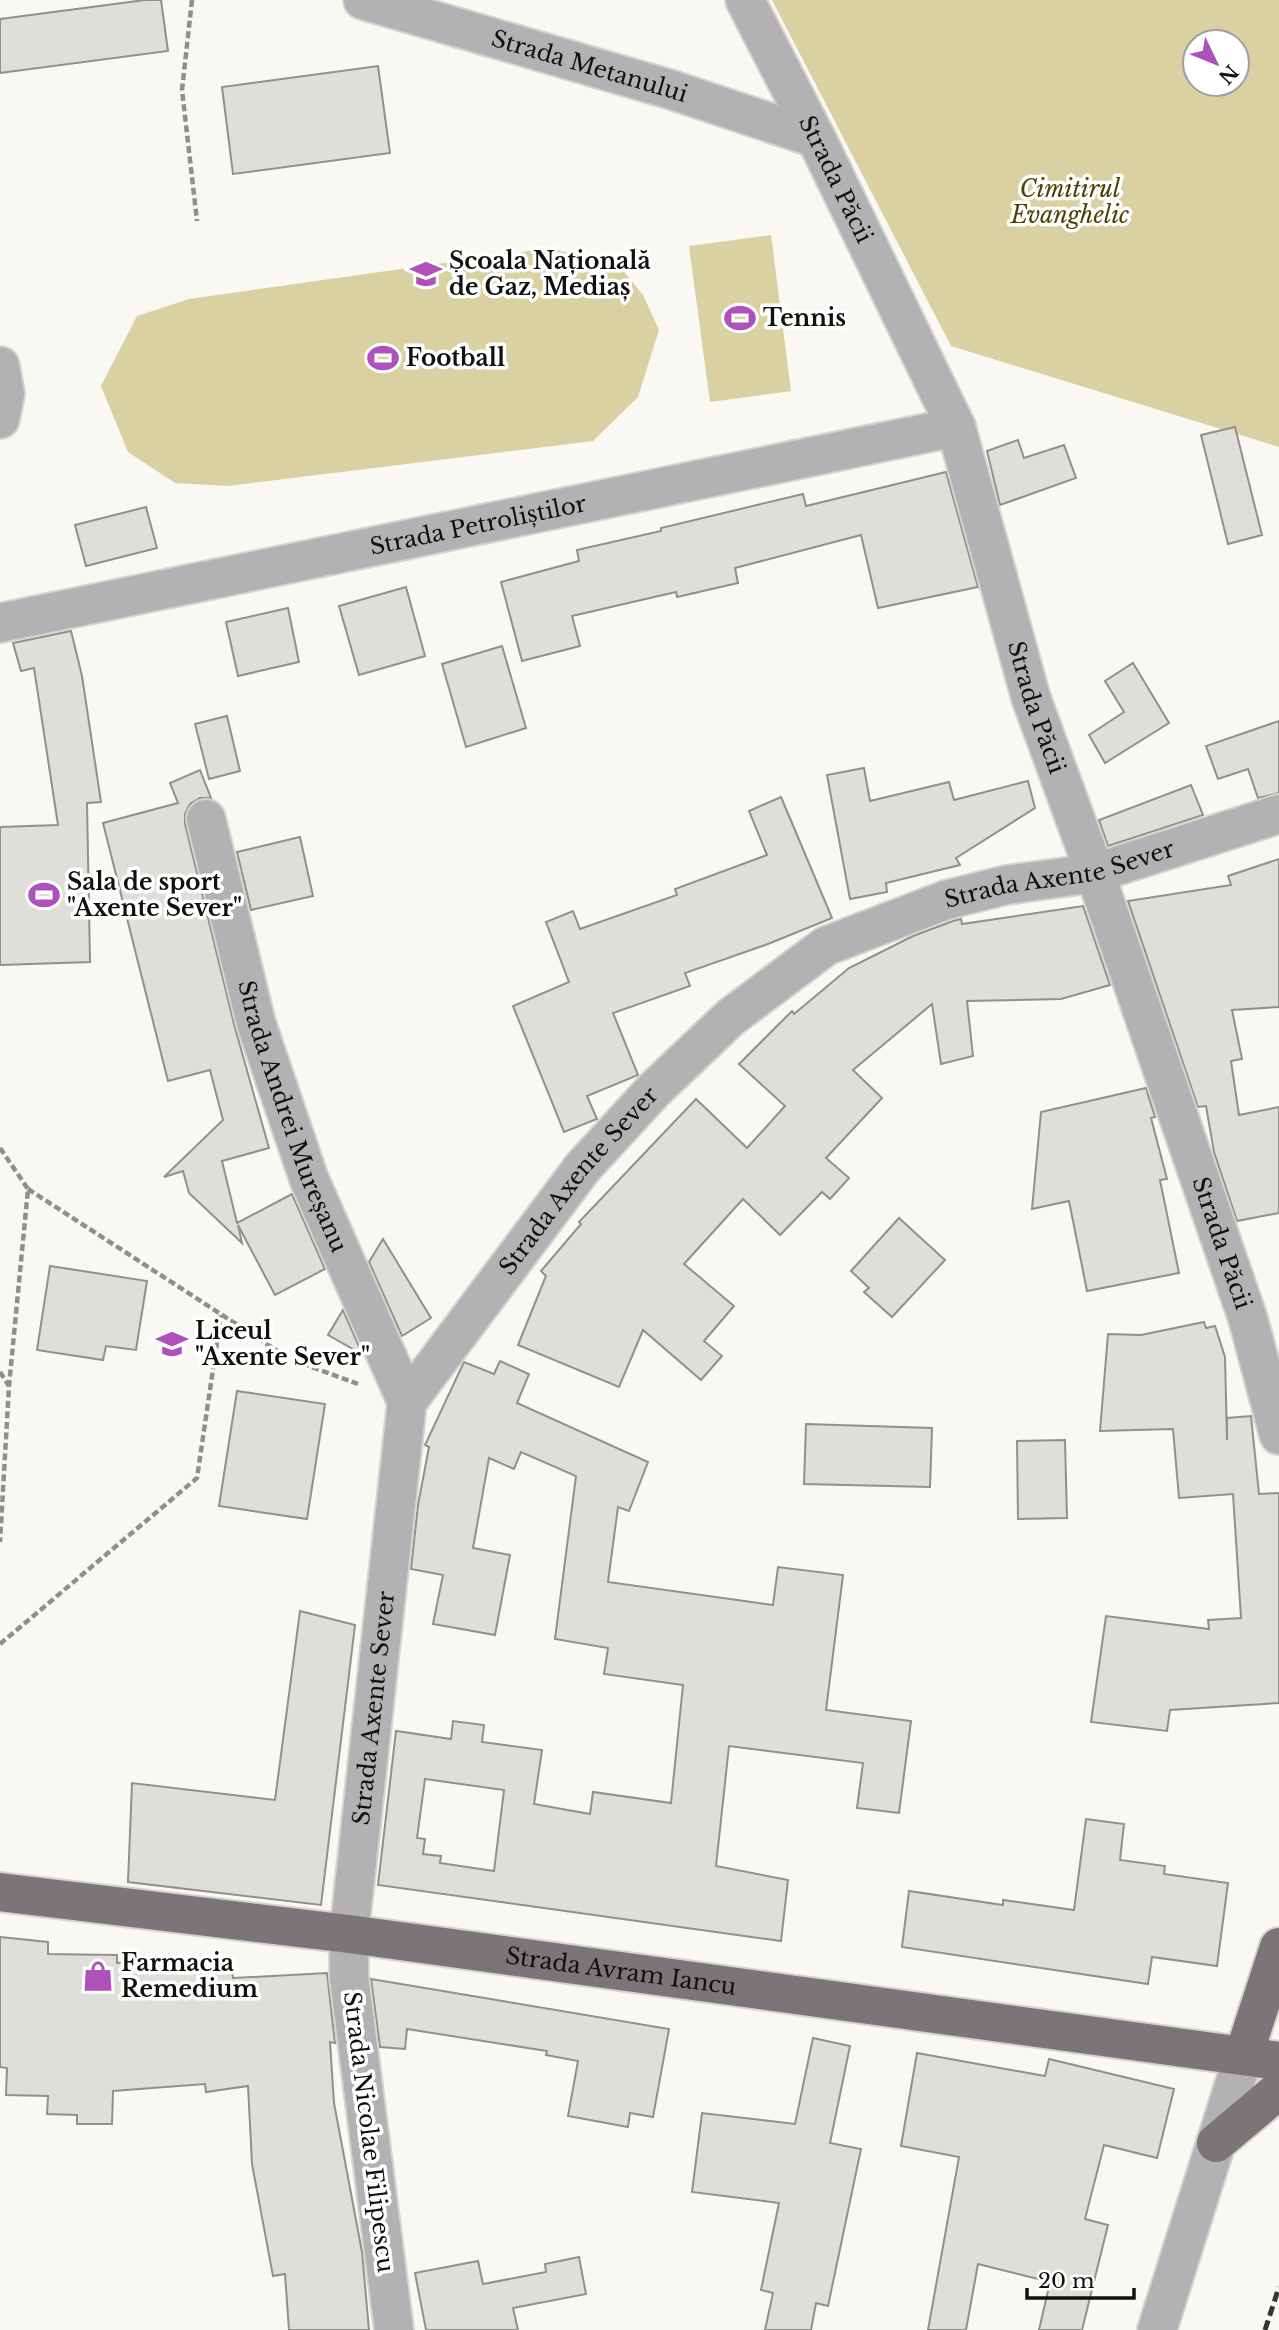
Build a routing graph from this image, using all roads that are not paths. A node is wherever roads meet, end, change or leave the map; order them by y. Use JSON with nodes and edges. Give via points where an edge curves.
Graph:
{"nodes":[{"id":1,"x":363,"y":0,"type":"edge"},
{"id":2,"x":745,"y":0,"type":"edge"},
{"id":3,"x":816,"y":138,"type":"junction"},
{"id":4,"x":0,"y":366,"type":"edge"},
{"id":5,"x":0,"y":419,"type":"edge"},
{"id":6,"x":956,"y":427,"type":"junction"},
{"id":7,"x":0,"y":623,"type":"edge"},
{"id":8,"x":1279,"y":814,"type":"edge"},
{"id":9,"x":206,"y":819,"type":"dead end"},
{"id":10,"x":1096,"y":873,"type":"junction"},
{"id":11,"x":1263,"y":1322,"type":"edge"},
{"id":12,"x":407,"y":1402,"type":"junction"},
{"id":13,"x":1279,"y":1434,"type":"edge"},
{"id":14,"x":0,"y":1892,"type":"edge"},
{"id":15,"x":349,"y":1934,"type":"junction"},
{"id":16,"x":1279,"y":1947,"type":"edge"},
{"id":17,"x":1261,"y":2057,"type":"edge"},
{"id":18,"x":1279,"y":2090,"type":"edge"},
{"id":19,"x":1216,"y":2143,"type":"junction"},
{"id":20,"x":394,"y":2330,"type":"edge"},
{"id":21,"x":1157,"y":2330,"type":"edge"}],
"edges":[{"from":1,"to":3,"type":"street","name":"Strada Metanului","via":[[673,90]]},
{"from":2,"to":3,"type":"street","name":"Strada Păcii"},
{"from":3,"to":6,"type":"street","name":"Strada Păcii"},
{"from":4,"to":5,"type":"street","via":[[5,394]]},
{"from":6,"to":7,"type":"street","name":"Strada Petroliștilor"},
{"from":6,"to":10,"type":"street","name":"Strada Păcii","via":[[1031,698]]},
{"from":8,"to":10,"type":"street","name":"Strada Axente Sever"},
{"from":9,"to":12,"type":"street","name":"Strada Andrei Mureșanu","via":[[256,1023],[304,1166]]},
{"from":10,"to":11,"type":"street","name":"Strada Păcii"},
{"from":10,"to":12,"type":"street","name":"Strada Axente Sever","via":[[1006,885],[882,922],[826,946],[768,987],[654,1090],[583,1167]]},
{"from":11,"to":13,"type":"street","name":"Strada Păcii"},
{"from":12,"to":15,"type":"street","name":"Strada Axente Sever"},
{"from":14,"to":15,"type":"main road","name":"Strada Avram Iancu"},
{"from":15,"to":17,"type":"main road","name":"Strada Avram Iancu"},
{"from":15,"to":20,"type":"street","name":"Strada Nicolae Filipescu","via":[[349,1977]]},
{"from":16,"to":17,"type":"main road"},
{"from":17,"to":19,"type":"street"},
{"from":18,"to":19,"type":"main road"},
{"from":19,"to":21,"type":"street"}]}
